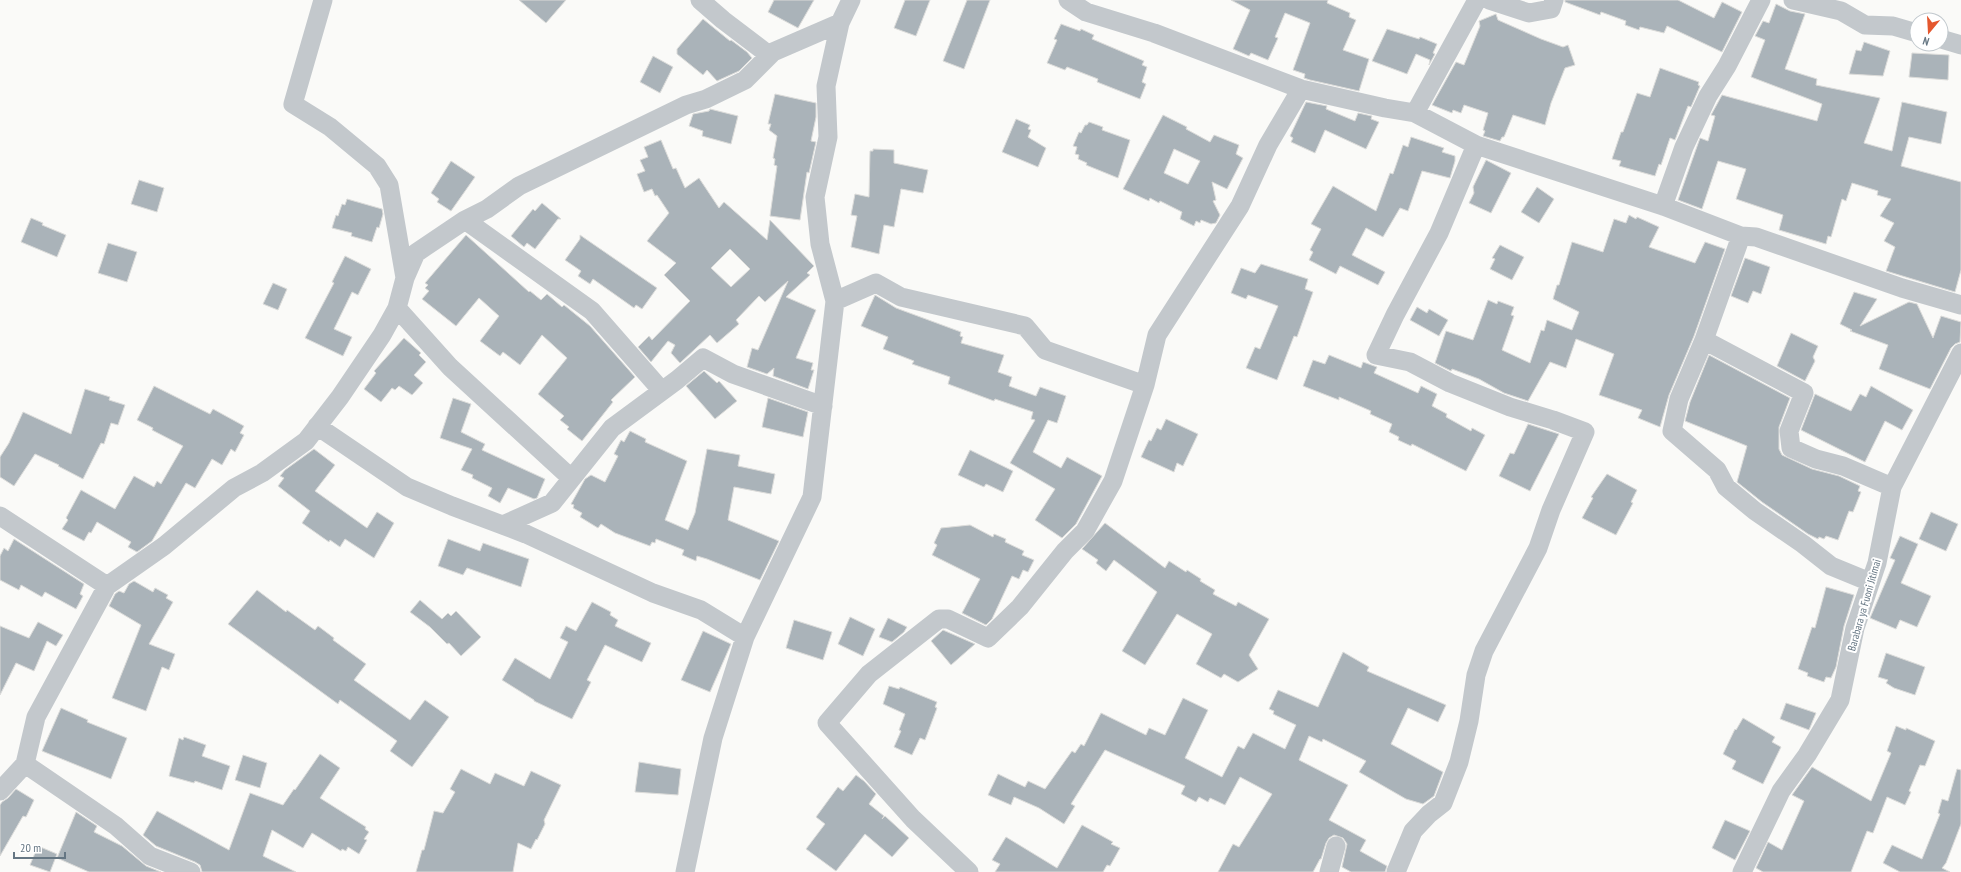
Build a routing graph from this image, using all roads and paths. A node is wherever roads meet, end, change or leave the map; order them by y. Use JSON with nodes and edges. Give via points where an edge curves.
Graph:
{"nodes":[{"id":1,"x":323,"y":0,"type":"edge"},
{"id":2,"x":700,"y":0,"type":"edge"},
{"id":3,"x":851,"y":0,"type":"edge"},
{"id":4,"x":1068,"y":0,"type":"edge"},
{"id":5,"x":1477,"y":0,"type":"edge"},
{"id":6,"x":1489,"y":0,"type":"edge"},
{"id":7,"x":1554,"y":0,"type":"edge"},
{"id":8,"x":1761,"y":0,"type":"edge"},
{"id":9,"x":1793,"y":0,"type":"edge"},
{"id":10,"x":840,"y":22,"type":"junction"},
{"id":11,"x":1909,"y":31,"type":"edge"},
{"id":12,"x":1949,"y":42,"type":"edge"},
{"id":13,"x":1961,"y":46,"type":"edge"},
{"id":14,"x":769,"y":55,"type":"junction"},
{"id":15,"x":1302,"y":89,"type":"junction"},
{"id":16,"x":1415,"y":113,"type":"junction"},
{"id":17,"x":1476,"y":145,"type":"junction"},
{"id":18,"x":1663,"y":206,"type":"junction"},
{"id":19,"x":465,"y":220,"type":"junction"},
{"id":20,"x":1740,"y":236,"type":"junction"},
{"id":21,"x":405,"y":278,"type":"junction"},
{"id":22,"x":835,"y":301,"type":"junction"},
{"id":23,"x":1961,"y":305,"type":"edge"},
{"id":24,"x":397,"y":308,"type":"junction"},
{"id":25,"x":1704,"y":340,"type":"junction"},
{"id":26,"x":1961,"y":353,"type":"edge"},
{"id":27,"x":1145,"y":385,"type":"junction"},
{"id":28,"x":662,"y":391,"type":"junction"},
{"id":29,"x":823,"y":406,"type":"junction"},
{"id":30,"x":318,"y":426,"type":"junction"},
{"id":31,"x":571,"y":478,"type":"junction"},
{"id":32,"x":1892,"y":487,"type":"junction"},
{"id":33,"x":0,"y":516,"type":"edge"},
{"id":34,"x":504,"y":525,"type":"junction"},
{"id":35,"x":1870,"y":582,"type":"junction"},
{"id":36,"x":107,"y":586,"type":"junction"},
{"id":37,"x":745,"y":637,"type":"junction"},
{"id":38,"x":25,"y":764,"type":"junction"},
{"id":39,"x":0,"y":791,"type":"edge"},
{"id":40,"x":1336,"y":846,"type":"dead end"},
{"id":41,"x":190,"y":872,"type":"edge"},
{"id":42,"x":685,"y":872,"type":"edge"},
{"id":43,"x":969,"y":872,"type":"edge"},
{"id":44,"x":1329,"y":872,"type":"edge"},
{"id":45,"x":1396,"y":872,"type":"edge"},
{"id":46,"x":1742,"y":872,"type":"edge"}],
"edges":[{"from":1,"to":21,"type":"street","via":[[293,104],[330,127],[377,166],[388,185]]},
{"from":2,"to":14,"type":"street"},
{"from":3,"to":10,"type":"street"},
{"from":4,"to":15,"type":"street","via":[[1086,12],[1154,33]]},
{"from":5,"to":16,"type":"street"},
{"from":6,"to":7,"type":"street","via":[[1529,13],[1551,9]]},
{"from":8,"to":18,"type":"street","via":[[1727,66],[1708,96],[1684,147]]},
{"from":9,"to":11,"type":"street","via":[[1841,11],[1865,25],[1894,26]]},
{"from":10,"to":14,"type":"street"},
{"from":10,"to":22,"type":"street","via":[[826,86],[828,137],[815,197],[820,244]]},
{"from":12,"to":13,"type":"street"},
{"from":14,"to":19,"type":"street","via":[[745,80],[706,99],[686,105],[519,186],[487,209]]},
{"from":15,"to":16,"type":"street"},
{"from":15,"to":27,"type":"street","via":[[1268,145],[1240,206],[1157,335]]},
{"from":16,"to":17,"type":"street"},
{"from":17,"to":18,"type":"street"},
{"from":17,"to":45,"type":"street","via":[[1439,233],[1394,315],[1376,355],[1410,362],[1450,383],[1510,407],[1585,432],[1551,510],[1538,548],[1484,650],[1476,675],[1459,762],[1444,803],[1413,832]]},
{"from":18,"to":20,"type":"street"},
{"from":19,"to":21,"type":"street","via":[[416,253]]},
{"from":19,"to":28,"type":"street","via":[[592,311]]},
{"from":20,"to":23,"type":"street","via":[[1756,237],[1902,288]]},
{"from":20,"to":25,"type":"street"},
{"from":21,"to":24,"type":"street"},
{"from":22,"to":27,"type":"street","via":[[876,283],[901,297],[1025,326],[1046,350]]},
{"from":22,"to":29,"type":"street"},
{"from":24,"to":30,"type":"street","via":[[373,348]]},
{"from":24,"to":31,"type":"street","via":[[450,367]]},
{"from":25,"to":32,"type":"street","via":[[1804,393],[1789,431],[1791,448],[1816,459],[1844,466]]},
{"from":25,"to":35,"type":"street","via":[[1679,399],[1672,431],[1717,470],[1726,487],[1755,511],[1831,566]]},
{"from":26,"to":32,"type":"street","name":"Barabara ya Fuoni Jitimai"},
{"from":27,"to":43,"type":"street","via":[[1113,481],[1085,531],[1065,551],[1020,607],[988,638],[948,619],[938,619],[869,674],[827,723],[913,819]]},
{"from":28,"to":29,"type":"street","via":[[703,358],[733,374]]},
{"from":28,"to":31,"type":"street","via":[[612,428]]},
{"from":29,"to":37,"type":"street","via":[[812,497]]},
{"from":30,"to":34,"type":"street","via":[[407,487]]},
{"from":30,"to":36,"type":"street","via":[[306,441],[262,473],[234,488],[164,546]]},
{"from":31,"to":34,"type":"street","via":[[552,503]]},
{"from":32,"to":35,"type":"street","name":"Barabara ya Fuoni Jitimai","via":[[1877,563]]},
{"from":33,"to":36,"type":"street"},
{"from":34,"to":37,"type":"street","via":[[653,593],[701,610]]},
{"from":35,"to":46,"type":"street","name":"Barabara ya Fuoni Jitimai","via":[[1855,628],[1840,700],[1807,755],[1781,791]]},
{"from":36,"to":38,"type":"street","via":[[36,716]]},
{"from":37,"to":42,"type":"street","via":[[713,738]]},
{"from":38,"to":39,"type":"street"},
{"from":38,"to":41,"type":"street","via":[[116,826],[150,856]]},
{"from":40,"to":44,"type":"street"}]}
